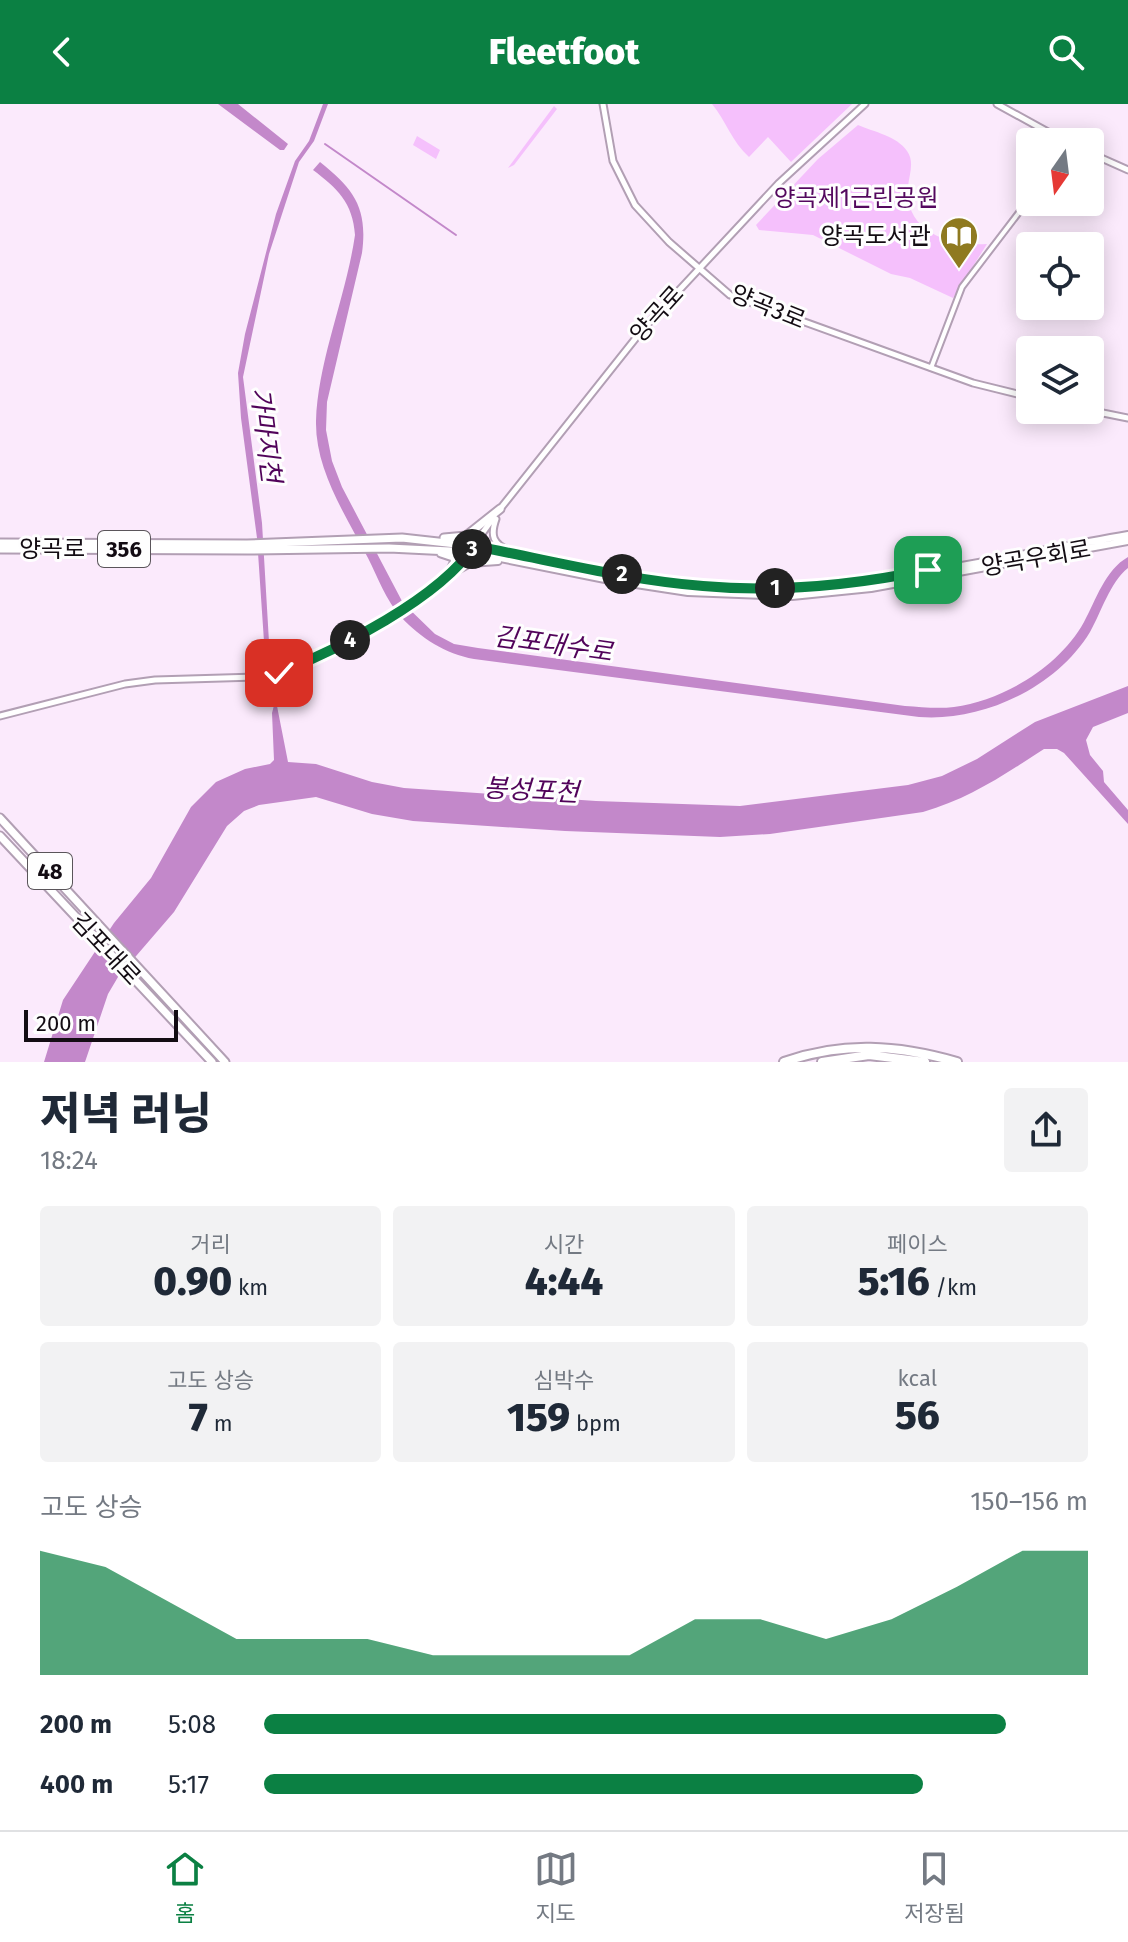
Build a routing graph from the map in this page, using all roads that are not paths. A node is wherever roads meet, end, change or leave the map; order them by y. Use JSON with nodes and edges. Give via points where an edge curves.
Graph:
{"nodes":[{"id":1,"x":603,"y":104,"type":"edge"},
{"id":2,"x":865,"y":104,"type":"edge"},
{"id":3,"x":997,"y":104,"type":"edge"},
{"id":4,"x":1037,"y":128,"type":"edge"},
{"id":5,"x":1104,"y":159,"type":"edge"},
{"id":6,"x":1128,"y":170,"type":"edge"},
{"id":7,"x":1016,"y":216,"type":"edge"},
{"id":8,"x":698,"y":269,"type":"junction"},
{"id":9,"x":931,"y":368,"type":"junction"},
{"id":10,"x":1016,"y":394,"type":"edge"},
{"id":11,"x":1104,"y":413,"type":"edge"},
{"id":12,"x":1128,"y":418,"type":"edge"},
{"id":13,"x":500,"y":509,"type":"junction"},
{"id":14,"x":1128,"y":535,"type":"edge"},
{"id":15,"x":402,"y":538,"type":"junction"},
{"id":16,"x":1128,"y":541,"type":"edge"},
{"id":17,"x":0,"y":546,"type":"edge"},
{"id":18,"x":272,"y":547,"type":"junction"},
{"id":19,"x":423,"y":548,"type":"junction"},
{"id":20,"x":472,"y":549,"type":"junction"},
{"id":21,"x":526,"y":556,"type":"junction"},
{"id":22,"x":508,"y":560,"type":"junction"},
{"id":23,"x":452,"y":573,"type":"junction"},
{"id":24,"x":0,"y":716,"type":"edge"},
{"id":25,"x":0,"y":818,"type":"edge"},
{"id":26,"x":0,"y":836,"type":"edge"},
{"id":27,"x":212,"y":1062,"type":"edge"},
{"id":28,"x":225,"y":1062,"type":"edge"},
{"id":29,"x":784,"y":1062,"type":"edge"},
{"id":30,"x":822,"y":1062,"type":"edge"},
{"id":31,"x":925,"y":1062,"type":"edge"},
{"id":32,"x":957,"y":1062,"type":"edge"}],
"edges":[{"from":1,"to":8,"type":"street","name":"양곡3로","via":[[610,152],[630,197],[648,222]]},
{"from":2,"to":8,"type":"street","name":"양곡로","via":[[779,183]]},
{"from":3,"to":4,"type":"street"},
{"from":5,"to":6,"type":"street"},
{"from":7,"to":9,"type":"street","via":[[962,287]]},
{"from":8,"to":9,"type":"street","name":"양곡3로","via":[[741,301]]},
{"from":8,"to":13,"type":"street","name":"양곡로","via":[[643,329]]},
{"from":9,"to":10,"type":"street","name":"양곡3로"},
{"from":11,"to":12,"type":"street"},
{"from":13,"to":15,"type":"main road","via":[[466,536]]},
{"from":13,"to":20,"type":"street","name":"양곡로"},
{"from":13,"to":21,"type":"street","via":[[494,541]]},
{"from":14,"to":21,"type":"main road","name":"양곡우회로","via":[[865,582],[785,588],[702,586]]},
{"from":15,"to":18,"type":"main road","number":"356"},
{"from":15,"to":20,"type":"main road","number":"356"},
{"from":16,"to":22,"type":"main road","name":"양곡우회로","via":[[871,588],[792,596],[688,592]]},
{"from":17,"to":18,"type":"main road","name":"양곡로","number":"356"},
{"from":18,"to":19,"type":"main road","number":"356"},
{"from":19,"to":20,"type":"main road","number":"356"},
{"from":19,"to":23,"type":"main road","via":[[453,557]]},
{"from":20,"to":21,"type":"main road","name":"양곡우회로"},
{"from":20,"to":22,"type":"main road","name":"양곡우회로"},
{"from":20,"to":23,"type":"street","name":"양곡로"},
{"from":22,"to":23,"type":"main road","via":[[470,563]]},
{"from":23,"to":24,"type":"street","name":"양곡로","via":[[332,650],[279,673],[142,681]]},
{"from":25,"to":28,"type":"main road","name":"김포대로","number":"48"},
{"from":26,"to":27,"type":"main road","name":"김포대로","number":"48"},
{"from":29,"to":32,"type":"highway","via":[[865,1046]]},
{"from":30,"to":31,"type":"highway","via":[[869,1055]]}]}
